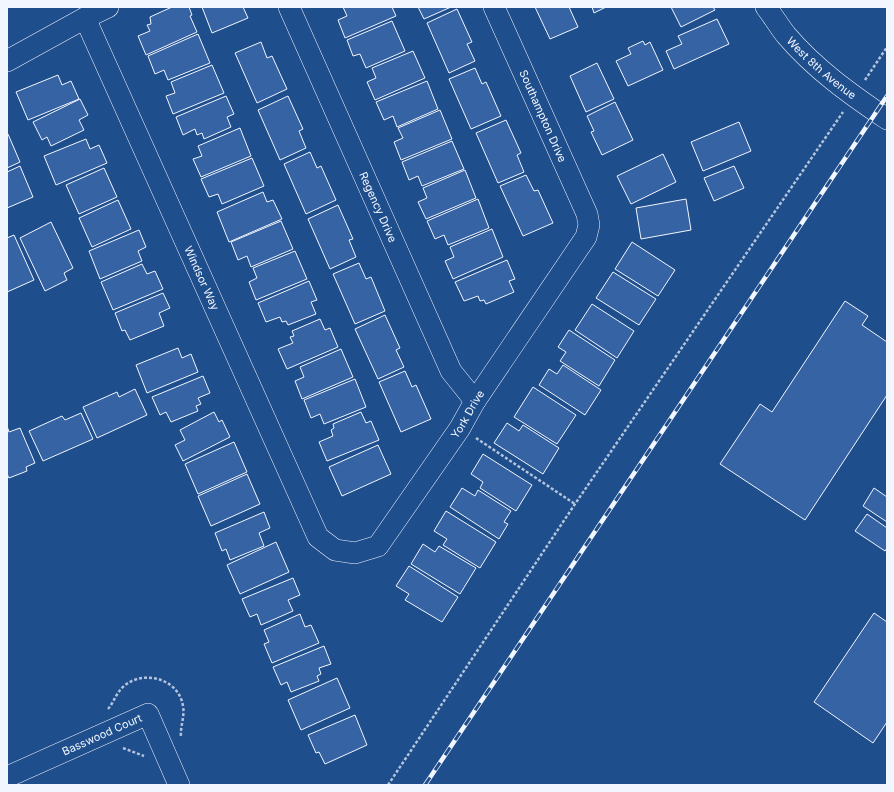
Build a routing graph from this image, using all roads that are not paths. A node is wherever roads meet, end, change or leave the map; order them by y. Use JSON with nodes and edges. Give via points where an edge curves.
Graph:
{"nodes":[{"id":1,"x":108,"y":7,"type":"edge"},
{"id":2,"x":289,"y":7,"type":"edge"},
{"id":3,"x":494,"y":7,"type":"edge"},
{"id":4,"x":766,"y":7,"type":"edge"},
{"id":5,"x":85,"y":18,"type":"junction"},
{"id":6,"x":7,"y":61,"type":"edge"},
{"id":7,"x":887,"y":119,"type":"edge"},
{"id":8,"x":589,"y":225,"type":"joint"},
{"id":9,"x":475,"y":401,"type":"junction"},
{"id":10,"x":318,"y":537,"type":"joint"},
{"id":11,"x":7,"y":777,"type":"edge"},
{"id":12,"x":179,"y":785,"type":"edge"}],
"edges":[{"from":1,"to":5,"type":"street"},
{"from":2,"to":9,"type":"street","name":"Regency Drive","via":[[451,372]]},
{"from":3,"to":8,"type":"street","name":"Southampton Drive","via":[[587,214]]},
{"from":4,"to":7,"type":"street","name":"West 8th Avenue","via":[[806,57],[833,81]]},
{"from":5,"to":6,"type":"street"},
{"from":5,"to":10,"type":"street","name":"Windsor Way"},
{"from":8,"to":9,"type":"street","name":"York Drive","via":[[586,237]]},
{"from":9,"to":10,"type":"street","name":"York Drive","via":[[460,428],[378,546],[355,554],[335,550]]},
{"from":11,"to":12,"type":"street","name":"Basswood Court","via":[[148,714]]}]}
